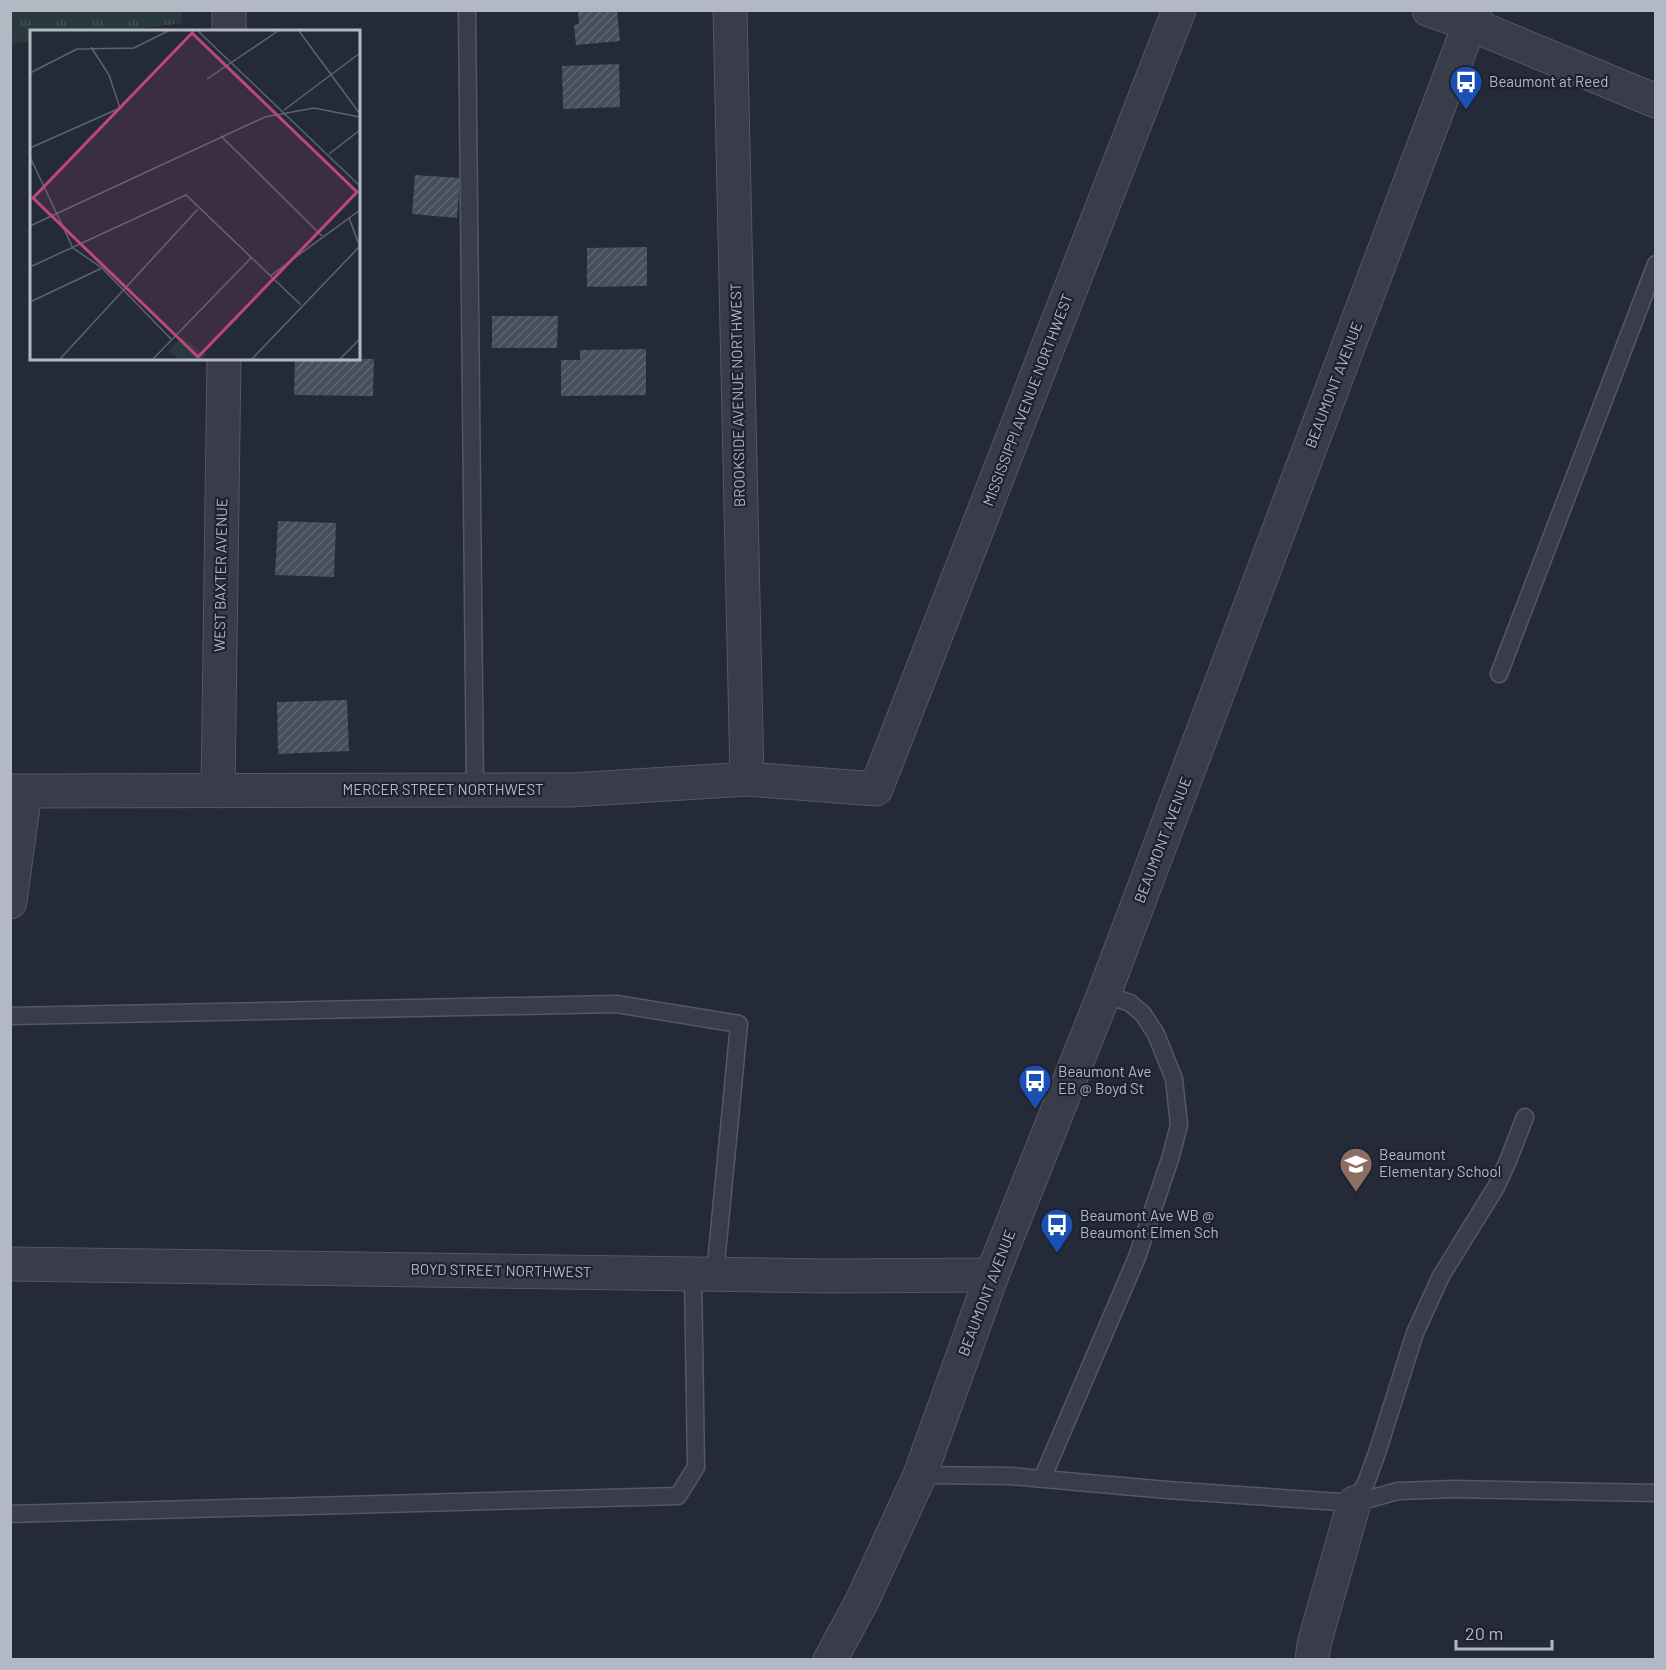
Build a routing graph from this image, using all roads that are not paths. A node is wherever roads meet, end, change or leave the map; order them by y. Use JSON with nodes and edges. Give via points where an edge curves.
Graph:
{"nodes":[{"id":1,"x":229,"y":10,"type":"edge"},
{"id":2,"x":466,"y":10,"type":"edge"},
{"id":3,"x":730,"y":10,"type":"edge"},
{"id":4,"x":1179,"y":10,"type":"edge"},
{"id":5,"x":1430,"y":10,"type":"edge"},
{"id":6,"x":1473,"y":17,"type":"edge"},
{"id":7,"x":229,"y":30,"type":"edge"},
{"id":8,"x":1656,"y":101,"type":"edge"},
{"id":9,"x":1656,"y":264,"type":"edge"},
{"id":10,"x":224,"y":360,"type":"edge"},
{"id":11,"x":1499,"y":674,"type":"dead end"},
{"id":12,"x":747,"y":779,"type":"junction"},
{"id":13,"x":876,"y":789,"type":"joint"},
{"id":14,"x":475,"y":790,"type":"junction"},
{"id":15,"x":18,"y":791,"type":"edge"},
{"id":16,"x":218,"y":791,"type":"junction"},
{"id":17,"x":10,"y":902,"type":"edge"},
{"id":18,"x":1104,"y":994,"type":"junction"},
{"id":19,"x":10,"y":1016,"type":"edge"},
{"id":20,"x":1525,"y":1118,"type":"dead end"},
{"id":21,"x":10,"y":1264,"type":"edge"},
{"id":22,"x":704,"y":1274,"type":"junction"},
{"id":23,"x":992,"y":1275,"type":"junction"},
{"id":24,"x":920,"y":1475,"type":"junction"},
{"id":25,"x":1042,"y":1479,"type":"junction"},
{"id":26,"x":1656,"y":1493,"type":"edge"},
{"id":27,"x":1354,"y":1503,"type":"junction"},
{"id":28,"x":10,"y":1514,"type":"edge"},
{"id":29,"x":830,"y":1659,"type":"edge"},
{"id":30,"x":1312,"y":1659,"type":"edge"}],
"edges":[{"from":1,"to":7,"type":"street"},
{"from":2,"to":14,"type":"lane"},
{"from":3,"to":12,"type":"street","name":"BROOKSIDE AVENUE NORTHWEST"},
{"from":4,"to":13,"type":"street","name":"MISSISSIPPI AVENUE NORTHWEST"},
{"from":5,"to":6,"type":"street"},
{"from":6,"to":8,"type":"street"},
{"from":6,"to":18,"type":"street","name":"BEAUMONT AVENUE"},
{"from":9,"to":11,"type":"lane"},
{"from":10,"to":16,"type":"street","name":"WEST BAXTER AVENUE"},
{"from":12,"to":13,"type":"street","name":"MERCER STREET NORTHWEST"},
{"from":12,"to":14,"type":"street","name":"MERCER STREET NORTHWEST","via":[[571,790]]},
{"from":14,"to":16,"type":"street","name":"MERCER STREET NORTHWEST"},
{"from":15,"to":16,"type":"street","name":"MERCER STREET NORTHWEST"},
{"from":15,"to":17,"type":"street"},
{"from":18,"to":23,"type":"street","name":"BEAUMONT AVENUE"},
{"from":18,"to":25,"type":"lane","via":[[1130,1003],[1156,1034],[1174,1079],[1179,1125],[1137,1257]]},
{"from":19,"to":22,"type":"lane","via":[[616,1004],[739,1024]]},
{"from":20,"to":27,"type":"lane","via":[[1496,1187],[1441,1276],[1415,1333],[1377,1453]]},
{"from":21,"to":22,"type":"street","name":"BOYD STREET NORTHWEST"},
{"from":22,"to":23,"type":"street","name":"BOYD STREET NORTHWEST"},
{"from":22,"to":28,"type":"lane","via":[[696,1467],[678,1496]]},
{"from":23,"to":24,"type":"street","name":"BEAUMONT AVENUE"},
{"from":24,"to":25,"type":"lane"},
{"from":24,"to":29,"type":"street","name":"BEAUMONT AVENUE","via":[[862,1601]]},
{"from":25,"to":27,"type":"lane"},
{"from":26,"to":27,"type":"lane","via":[[1454,1489],[1398,1491]]},
{"from":27,"to":30,"type":"street"}]}
